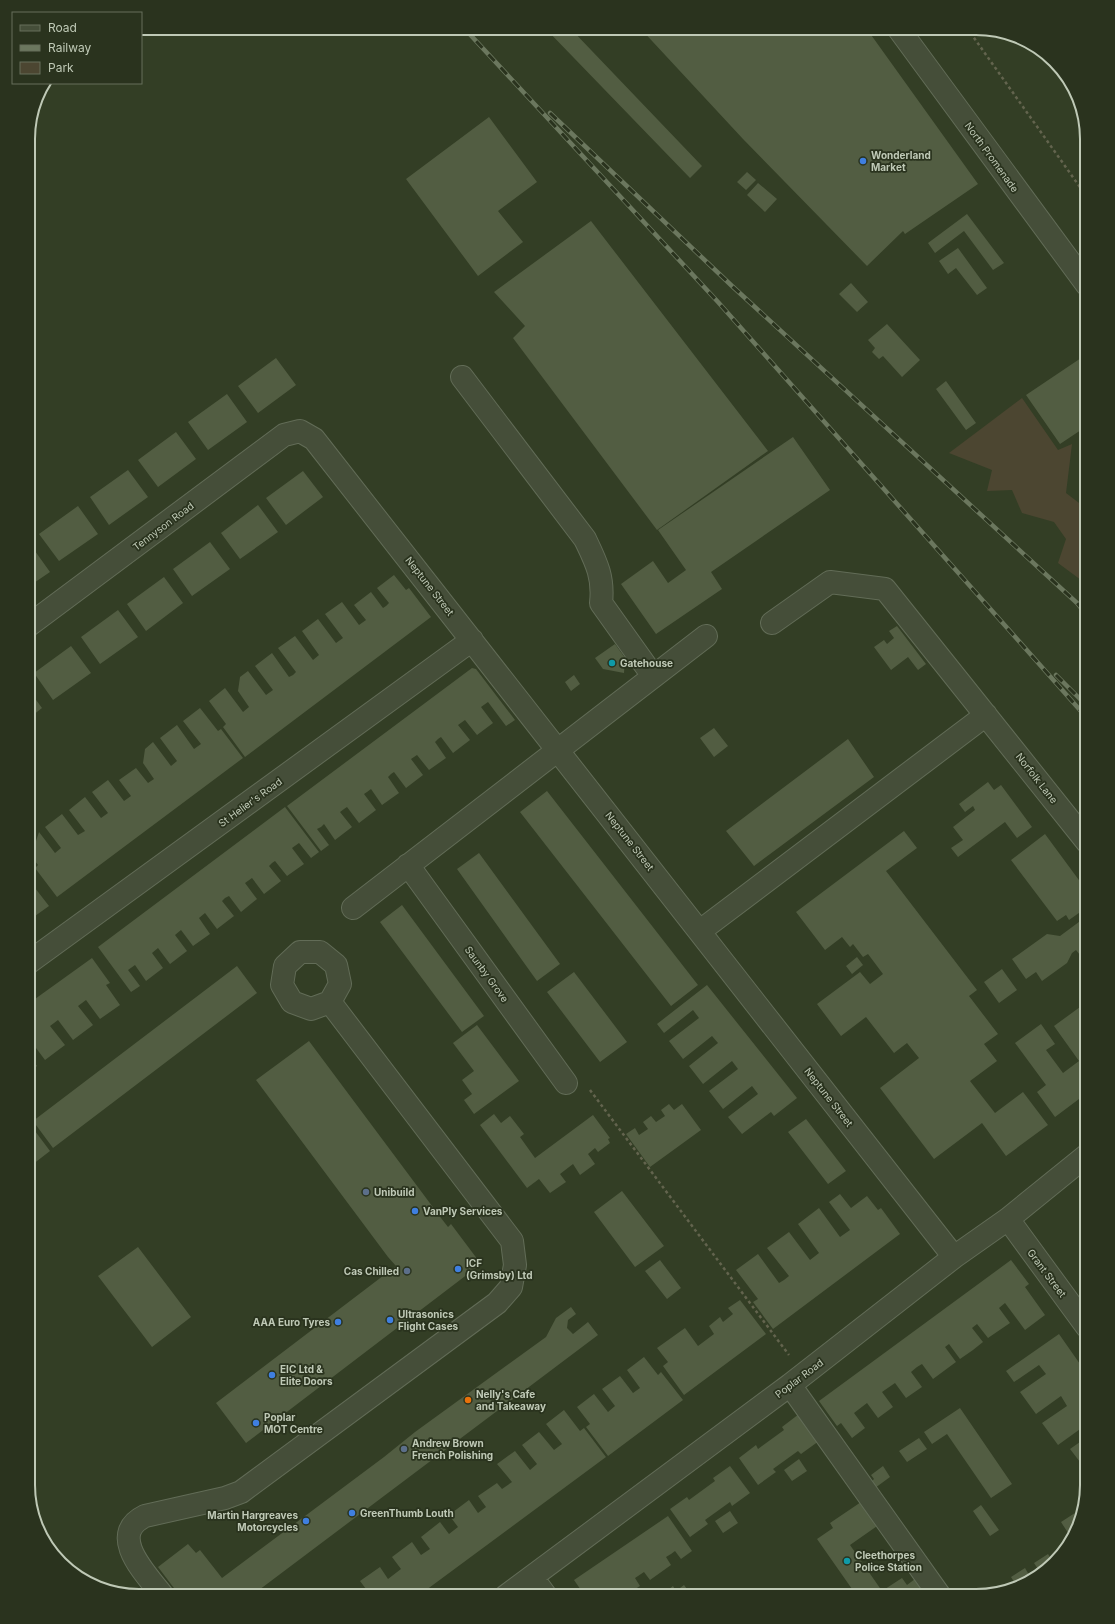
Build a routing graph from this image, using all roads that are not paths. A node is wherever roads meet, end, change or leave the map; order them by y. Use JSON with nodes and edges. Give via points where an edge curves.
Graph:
{"nodes":[{"id":1,"x":903,"y":35,"type":"edge"},
{"id":2,"x":1080,"y":275,"type":"edge"},
{"id":3,"x":462,"y":377,"type":"dead end"},
{"id":4,"x":300,"y":432,"type":"joint"},
{"id":5,"x":35,"y":621,"type":"edge"},
{"id":6,"x":772,"y":622,"type":"dead end"},
{"id":7,"x":706,"y":636,"type":"dead end"},
{"id":8,"x":472,"y":640,"type":"junction"},
{"id":9,"x":654,"y":676,"type":"junction"},
{"id":10,"x":986,"y":715,"type":"junction"},
{"id":11,"x":558,"y":750,"type":"junction"},
{"id":12,"x":1080,"y":833,"type":"edge"},
{"id":13,"x":408,"y":865,"type":"junction"},
{"id":14,"x":353,"y":908,"type":"dead end"},
{"id":15,"x":700,"y":931,"type":"junction"},
{"id":16,"x":35,"y":958,"type":"edge"},
{"id":17,"x":330,"y":1002,"type":"dead end"},
{"id":18,"x":566,"y":1083,"type":"road end"},
{"id":19,"x":1080,"y":1161,"type":"edge"},
{"id":20,"x":1008,"y":1219,"type":"junction"},
{"id":21,"x":954,"y":1257,"type":"junction"},
{"id":22,"x":1080,"y":1317,"type":"edge"},
{"id":23,"x":797,"y":1379,"type":"junction"},
{"id":24,"x":532,"y":1577,"type":"junction"},
{"id":25,"x":158,"y":1589,"type":"edge"},
{"id":26,"x":516,"y":1589,"type":"edge"},
{"id":27,"x":541,"y":1589,"type":"edge"},
{"id":28,"x":935,"y":1589,"type":"edge"}],
"edges":[{"from":1,"to":2,"type":"street","name":"North Promenade"},
{"from":3,"to":9,"type":"street","via":[[585,539],[599,568],[603,588],[601,603]]},
{"from":4,"to":5,"type":"street","name":"Tennyson Road","via":[[284,435]]},
{"from":4,"to":8,"type":"street","name":"Neptune Street","via":[[314,439]]},
{"from":6,"to":10,"type":"street","name":"Norfolk Lane","via":[[830,582],[885,589]]},
{"from":7,"to":9,"type":"street"},
{"from":8,"to":11,"type":"street","name":"Neptune Street"},
{"from":8,"to":16,"type":"street","name":"St Helier's Road"},
{"from":9,"to":11,"type":"street"},
{"from":10,"to":12,"type":"street","name":"Norfolk Lane"},
{"from":10,"to":15,"type":"street"},
{"from":11,"to":13,"type":"street"},
{"from":11,"to":15,"type":"street","name":"Neptune Street"},
{"from":13,"to":14,"type":"street"},
{"from":13,"to":18,"type":"street","name":"Saunby Grove"},
{"from":15,"to":21,"type":"street","name":"Neptune Street"},
{"from":17,"to":25,"type":"street","via":[[512,1241],[515,1265],[511,1287],[497,1303],[241,1492],[138,1519],[130,1527],[130,1547]]},
{"from":19,"to":20,"type":"street","name":"Poplar Road"},
{"from":20,"to":21,"type":"street","name":"Poplar Road"},
{"from":20,"to":22,"type":"street","name":"Grant Street"},
{"from":21,"to":23,"type":"street","name":"Poplar Road"},
{"from":23,"to":24,"type":"street","name":"Poplar Road"},
{"from":23,"to":28,"type":"street"},
{"from":24,"to":26,"type":"street","name":"Poplar Road"},
{"from":24,"to":27,"type":"street"}]}
